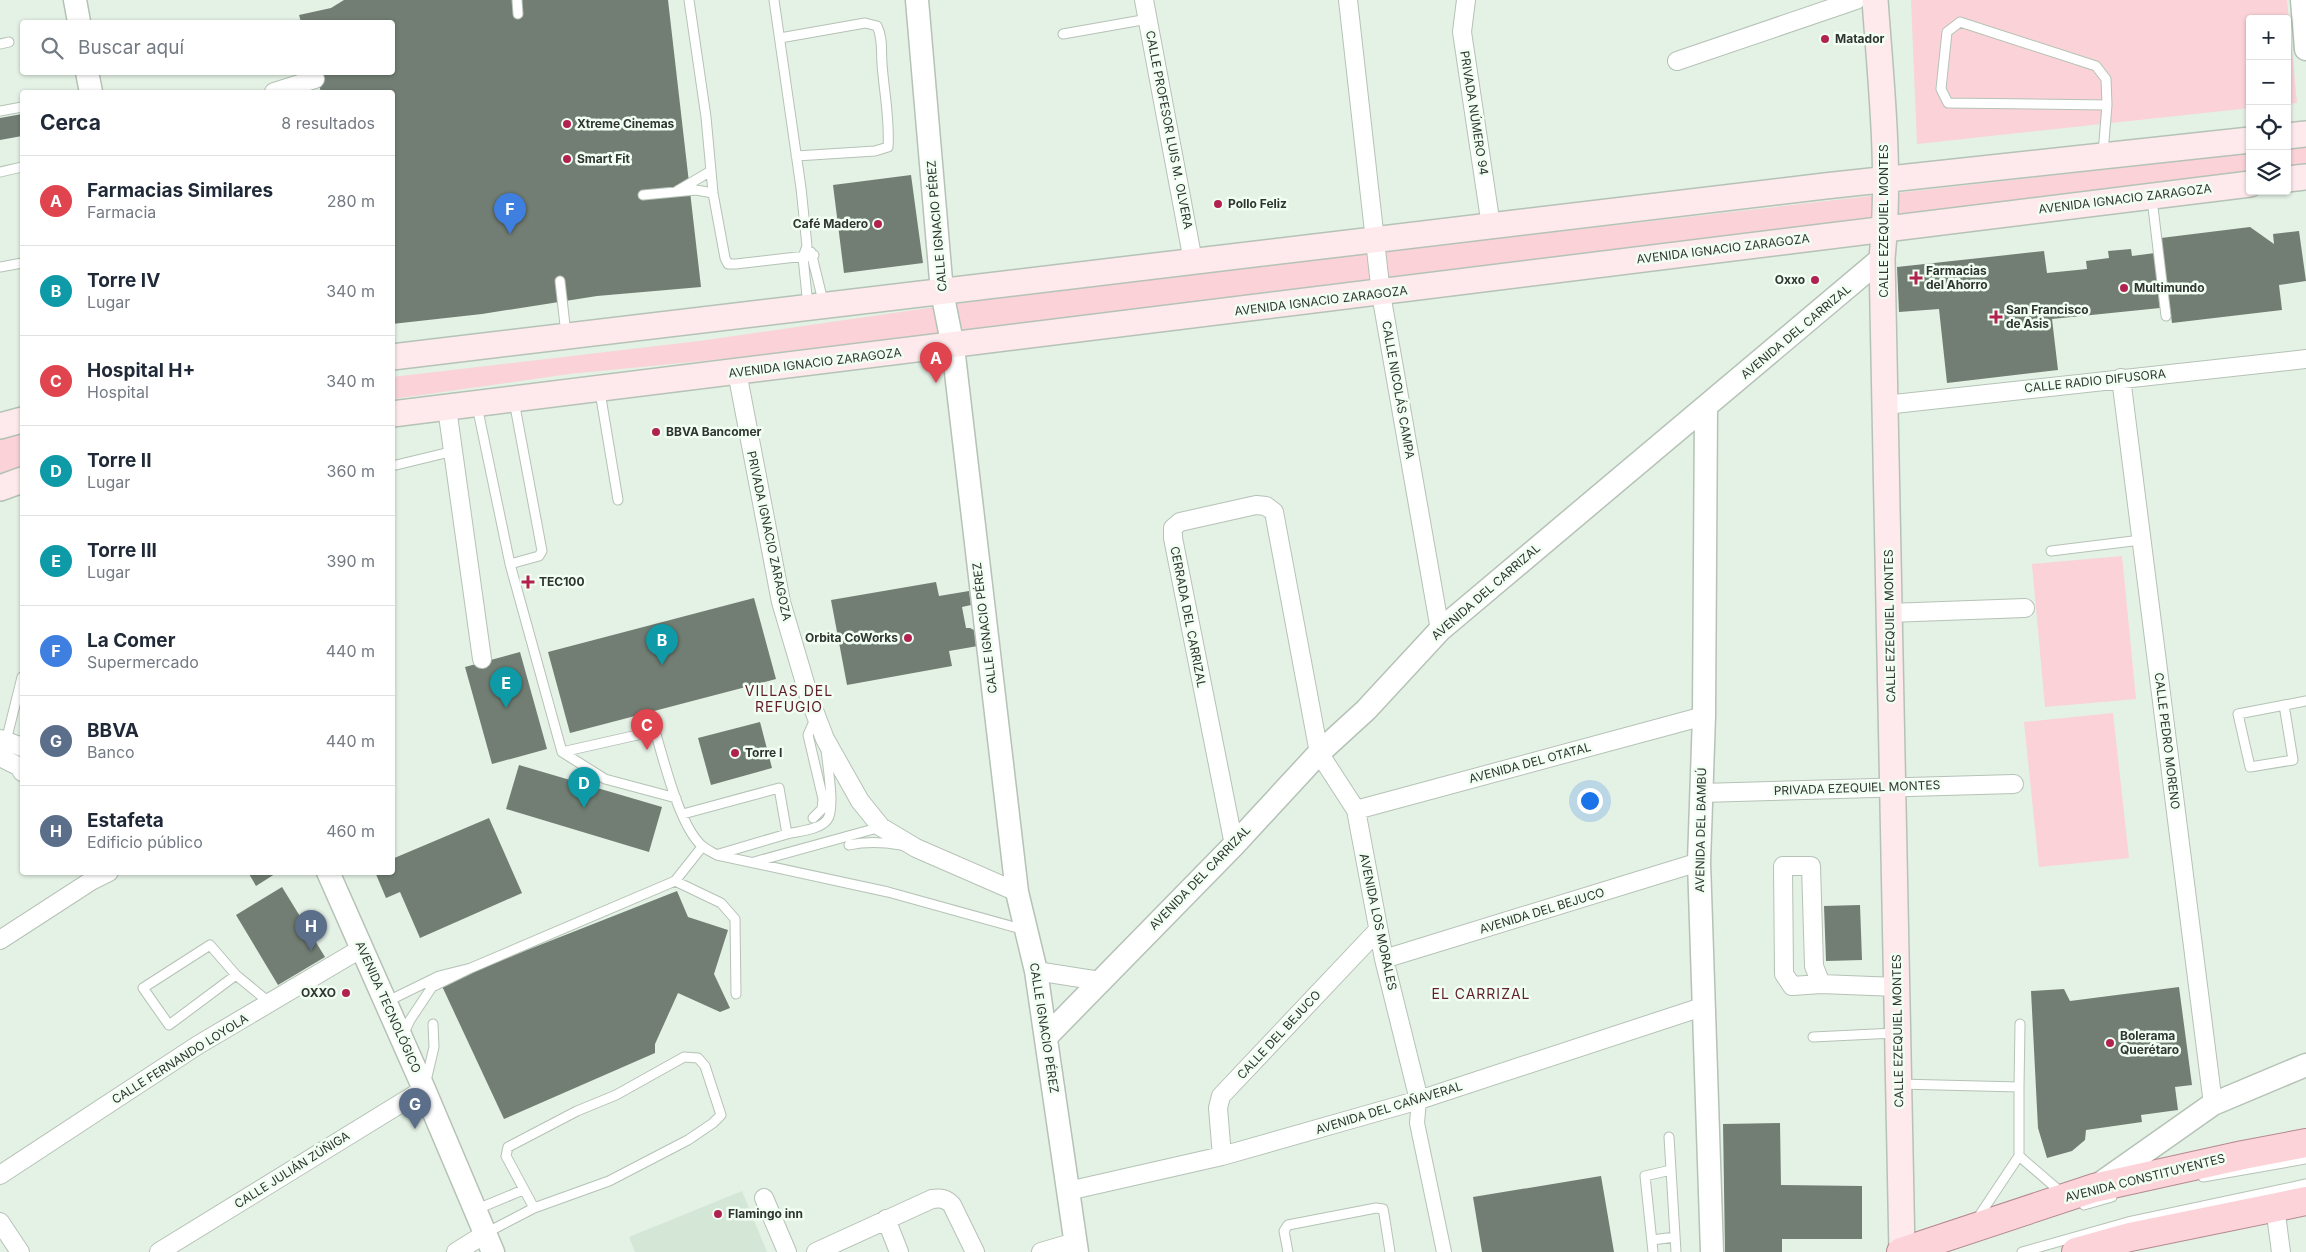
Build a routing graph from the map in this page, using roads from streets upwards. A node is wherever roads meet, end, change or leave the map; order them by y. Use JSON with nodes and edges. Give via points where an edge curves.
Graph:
{"nodes":[{"id":1,"x":75,"y":0,"type":"edge"},
{"id":2,"x":917,"y":0,"type":"edge"},
{"id":3,"x":1144,"y":0,"type":"edge"},
{"id":4,"x":1348,"y":0,"type":"edge"},
{"id":5,"x":1466,"y":0,"type":"edge"},
{"id":6,"x":1856,"y":0,"type":"edge"},
{"id":7,"x":1875,"y":0,"type":"edge"},
{"id":8,"x":2302,"y":0,"type":"edge"},
{"id":9,"x":79,"y":20,"type":"edge"},
{"id":10,"x":2306,"y":49,"type":"edge"},
{"id":11,"x":1677,"y":61,"type":"dead end"},
{"id":12,"x":88,"y":75,"type":"edge"},
{"id":13,"x":315,"y":79,"type":"dead end"},
{"id":14,"x":91,"y":90,"type":"edge"},
{"id":15,"x":280,"y":90,"type":"edge"},
{"id":16,"x":2306,"y":134,"type":"edge"},
{"id":17,"x":2291,"y":136,"type":"edge"},
{"id":18,"x":2246,"y":140,"type":"edge"},
{"id":19,"x":2306,"y":177,"type":"edge"},
{"id":20,"x":2291,"y":179,"type":"edge"},
{"id":21,"x":1885,"y":180,"type":"junction"},
{"id":22,"x":2246,"y":184,"type":"edge"},
{"id":23,"x":1491,"y":226,"type":"junction"},
{"id":24,"x":1885,"y":229,"type":"junction"},
{"id":25,"x":1374,"y":240,"type":"junction"},
{"id":26,"x":1882,"y":258,"type":"junction"},
{"id":27,"x":1193,"y":261,"type":"junction"},
{"id":28,"x":942,"y":292,"type":"junction"},
{"id":29,"x":1381,"y":294,"type":"junction"},
{"id":30,"x":953,"y":347,"type":"junction"},
{"id":31,"x":395,"y":357,"type":"edge"},
{"id":32,"x":2306,"y":359,"type":"edge"},
{"id":33,"x":737,"y":372,"type":"junction"},
{"id":34,"x":2121,"y":378,"type":"junction"},
{"id":35,"x":1885,"y":405,"type":"junction"},
{"id":36,"x":1706,"y":407,"type":"junction"},
{"id":37,"x":447,"y":408,"type":"junction"},
{"id":38,"x":395,"y":414,"type":"edge"},
{"id":39,"x":20,"y":421,"type":"edge"},
{"id":40,"x":0,"y":426,"type":"edge"},
{"id":41,"x":20,"y":481,"type":"edge"},
{"id":42,"x":0,"y":488,"type":"edge"},
{"id":43,"x":2026,"y":608,"type":"dead end"},
{"id":44,"x":1889,"y":613,"type":"junction"},
{"id":45,"x":1440,"y":630,"type":"junction"},
{"id":46,"x":482,"y":659,"type":"dead end"},
{"id":47,"x":1704,"y":716,"type":"junction"},
{"id":48,"x":7,"y":746,"type":"edge"},
{"id":49,"x":1319,"y":753,"type":"junction"},
{"id":50,"x":20,"y":767,"type":"edge"},
{"id":51,"x":2014,"y":784,"type":"dead end"},
{"id":52,"x":1893,"y":787,"type":"junction"},
{"id":53,"x":1701,"y":793,"type":"junction"},
{"id":54,"x":1356,"y":810,"type":"junction"},
{"id":55,"x":1234,"y":845,"type":"junction"},
{"id":56,"x":1699,"y":862,"type":"junction"},
{"id":57,"x":329,"y":875,"type":"edge"},
{"id":58,"x":88,"y":877,"type":"edge"},
{"id":59,"x":1017,"y":892,"type":"junction"},
{"id":60,"x":1378,"y":930,"type":"junction"},
{"id":61,"x":0,"y":940,"type":"edge"},
{"id":62,"x":362,"y":948,"type":"junction"},
{"id":63,"x":1384,"y":959,"type":"junction"},
{"id":64,"x":1036,"y":971,"type":"junction"},
{"id":65,"x":1100,"y":980,"type":"junction"},
{"id":66,"x":1820,"y":984,"type":"junction"},
{"id":67,"x":1897,"y":987,"type":"junction"},
{"id":68,"x":1705,"y":1006,"type":"junction"},
{"id":69,"x":1047,"y":1036,"type":"junction"},
{"id":70,"x":2306,"y":1065,"type":"edge"},
{"id":71,"x":424,"y":1088,"type":"junction"},
{"id":72,"x":1419,"y":1100,"type":"junction"},
{"id":73,"x":2213,"y":1104,"type":"junction"},
{"id":74,"x":2306,"y":1143,"type":"edge"},
{"id":75,"x":1222,"y":1156,"type":"junction"},
{"id":76,"x":0,"y":1175,"type":"edge"},
{"id":77,"x":2094,"y":1188,"type":"junction"},
{"id":78,"x":1068,"y":1191,"type":"junction"},
{"id":79,"x":764,"y":1198,"type":"dead end"},
{"id":80,"x":2306,"y":1201,"type":"edge"},
{"id":81,"x":2275,"y":1207,"type":"junction"},
{"id":82,"x":886,"y":1219,"type":"junction"},
{"id":83,"x":0,"y":1222,"type":"edge"},
{"id":84,"x":489,"y":1243,"type":"edge"},
{"id":85,"x":2131,"y":1244,"type":"edge"},
{"id":86,"x":1076,"y":1247,"type":"edge"},
{"id":87,"x":20,"y":1252,"type":"edge"},
{"id":88,"x":160,"y":1252,"type":"edge"},
{"id":89,"x":456,"y":1252,"type":"edge"},
{"id":90,"x":787,"y":1252,"type":"edge"},
{"id":91,"x":816,"y":1252,"type":"edge"},
{"id":92,"x":899,"y":1252,"type":"edge"},
{"id":93,"x":975,"y":1252,"type":"edge"},
{"id":94,"x":1042,"y":1252,"type":"edge"},
{"id":95,"x":1444,"y":1252,"type":"edge"},
{"id":96,"x":1712,"y":1252,"type":"edge"},
{"id":97,"x":1902,"y":1252,"type":"edge"},
{"id":98,"x":2076,"y":1252,"type":"edge"},
{"id":99,"x":2281,"y":1252,"type":"edge"}],
"edges":[{"from":1,"to":9,"type":"street"},
{"from":2,"to":28,"type":"street","name":"CALLE IGNACIO PÉREZ"},
{"from":3,"to":27,"type":"street","name":"CALLE PROFESOR LUIS M. OLVERA"},
{"from":4,"to":25,"type":"street","name":"CALLE NICOLÁS CAMPA"},
{"from":5,"to":23,"type":"street","name":"PRIVADA NÚMERO 94","via":[[1462,32]]},
{"from":6,"to":11,"type":"street"},
{"from":7,"to":21,"type":"main road","name":"CALLE EZEQUIEL MONTES"},
{"from":8,"to":10,"type":"street"},
{"from":12,"to":14,"type":"street"},
{"from":13,"to":15,"type":"street"},
{"from":16,"to":17,"type":"main road"},
{"from":18,"to":21,"type":"main road"},
{"from":19,"to":20,"type":"main road"},
{"from":21,"to":23,"type":"main road"},
{"from":21,"to":24,"type":"main road","name":"CALLE EZEQUIEL MONTES"},
{"from":22,"to":24,"type":"main road","name":"AVENIDA IGNACIO ZARAGOZA"},
{"from":23,"to":25,"type":"main road"},
{"from":24,"to":26,"type":"main road","name":"CALLE EZEQUIEL MONTES"},
{"from":24,"to":29,"type":"main road","name":"AVENIDA IGNACIO ZARAGOZA"},
{"from":25,"to":27,"type":"main road"},
{"from":25,"to":29,"type":"street","name":"CALLE NICOLÁS CAMPA"},
{"from":26,"to":35,"type":"main road","name":"CALLE EZEQUIEL MONTES"},
{"from":26,"to":36,"type":"street","name":"AVENIDA DEL CARRIZAL"},
{"from":27,"to":28,"type":"main road"},
{"from":28,"to":30,"type":"street","name":"CALLE IGNACIO PÉREZ"},
{"from":28,"to":31,"type":"main road"},
{"from":29,"to":30,"type":"main road","name":"AVENIDA IGNACIO ZARAGOZA"},
{"from":29,"to":45,"type":"street","name":"CALLE NICOLÁS CAMPA"},
{"from":30,"to":33,"type":"main road","name":"AVENIDA IGNACIO ZARAGOZA"},
{"from":30,"to":59,"type":"street","name":"CALLE IGNACIO PÉREZ"},
{"from":32,"to":34,"type":"street","name":"CALLE RADIO DIFUSORA"},
{"from":33,"to":37,"type":"main road","name":"AVENIDA IGNACIO ZARAGOZA"},
{"from":33,"to":59,"type":"street","name":"PRIVADA IGNACIO ZARAGOZA","via":[[781,602],[825,739],[860,801],[881,827],[916,848]]},
{"from":34,"to":35,"type":"street","name":"CALLE RADIO DIFUSORA"},
{"from":34,"to":73,"type":"street","name":"CALLE PEDRO MORENO"},
{"from":35,"to":44,"type":"main road","name":"CALLE EZEQUIEL MONTES"},
{"from":36,"to":45,"type":"street","name":"AVENIDA DEL CARRIZAL"},
{"from":36,"to":47,"type":"street","name":"AVENIDA DEL BAMBÚ"},
{"from":37,"to":38,"type":"main road","name":"AVENIDA IGNACIO ZARAGOZA"},
{"from":37,"to":46,"type":"street"},
{"from":39,"to":40,"type":"main road"},
{"from":41,"to":42,"type":"main road"},
{"from":43,"to":44,"type":"street"},
{"from":44,"to":52,"type":"main road","name":"CALLE EZEQUIEL MONTES"},
{"from":45,"to":49,"type":"street","name":"AVENIDA DEL CARRIZAL","via":[[1366,710]]},
{"from":47,"to":53,"type":"street","name":"AVENIDA DEL BAMBÚ"},
{"from":47,"to":54,"type":"street","name":"AVENIDA DEL OTATAL"},
{"from":48,"to":50,"type":"street"},
{"from":49,"to":54,"type":"street","name":"AVENIDA LOS MORALES"},
{"from":49,"to":55,"type":"street","name":"AVENIDA DEL CARRIZAL"},
{"from":49,"to":55,"type":"street","name":"CERRADA DEL CARRIZAL","via":[[1274,512],[1266,506],[1256,505],[1180,522],[1173,528],[1173,538]]},
{"from":51,"to":52,"type":"street","name":"PRIVADA EZEQUIEL MONTES"},
{"from":52,"to":53,"type":"street","name":"PRIVADA EZEQUIEL MONTES"},
{"from":52,"to":67,"type":"main road","name":"CALLE EZEQUIEL MONTES"},
{"from":53,"to":56,"type":"street","name":"AVENIDA DEL BAMBÚ"},
{"from":54,"to":60,"type":"street","name":"AVENIDA LOS MORALES"},
{"from":55,"to":65,"type":"street","name":"AVENIDA DEL CARRIZAL"},
{"from":56,"to":63,"type":"street","name":"AVENIDA DEL BEJUCO"},
{"from":56,"to":68,"type":"street","name":"AVENIDA DEL BAMBÚ"},
{"from":57,"to":62,"type":"street","name":"AVENIDA TECNOLÓGICO"},
{"from":58,"to":61,"type":"street"},
{"from":59,"to":64,"type":"street","name":"CALLE IGNACIO PÉREZ"},
{"from":60,"to":63,"type":"street","name":"AVENIDA LOS MORALES"},
{"from":60,"to":75,"type":"street","name":"CALLE DEL BEJUCO","via":[[1220,1096]]},
{"from":62,"to":71,"type":"street","name":"AVENIDA TECNOLÓGICO"},
{"from":62,"to":76,"type":"street","name":"CALLE FERNANDO LOYOLA","via":[[198,1045]]},
{"from":63,"to":72,"type":"street","name":"AVENIDA LOS MORALES"},
{"from":64,"to":65,"type":"street"},
{"from":64,"to":69,"type":"street","name":"CALLE IGNACIO PÉREZ"},
{"from":65,"to":69,"type":"street","name":"AVENIDA DEL CARRIZAL"},
{"from":66,"to":66,"type":"street","via":[[1814,966],[1811,866],[1783,866],[1784,974],[1792,986]]},
{"from":66,"to":67,"type":"street"},
{"from":67,"to":97,"type":"main road","name":"CALLE EZEQUIEL MONTES"},
{"from":68,"to":72,"type":"street","name":"AVENIDA DEL CAÑAVERAL"},
{"from":68,"to":96,"type":"street","name":"AVENIDA DEL BAMBÚ"},
{"from":69,"to":78,"type":"street","name":"CALLE IGNACIO PÉREZ"},
{"from":70,"to":73,"type":"street"},
{"from":71,"to":84,"type":"street","name":"AVENIDA TECNOLÓGICO"},
{"from":71,"to":88,"type":"street","name":"CALLE JULIÁN ZÚÑIGA"},
{"from":72,"to":75,"type":"street","name":"AVENIDA DEL CAÑAVERAL"},
{"from":72,"to":95,"type":"street","via":[[1417,1123]]},
{"from":73,"to":77,"type":"street"},
{"from":74,"to":77,"type":"main road","name":"AVENIDA CONSTITUYENTES"},
{"from":75,"to":78,"type":"street","name":"AVENIDA DEL CAÑAVERAL"},
{"from":77,"to":97,"type":"main road","name":"AVENIDA CONSTITUYENTES","via":[[2070,1202]]},
{"from":78,"to":86,"type":"street","name":"CALLE IGNACIO PÉREZ"},
{"from":79,"to":90,"type":"street"},
{"from":80,"to":81,"type":"main road"},
{"from":81,"to":85,"type":"main road"},
{"from":81,"to":99,"type":"street"},
{"from":82,"to":91,"type":"street"},
{"from":82,"to":92,"type":"street"},
{"from":82,"to":93,"type":"street","via":[[932,1199],[947,1200]]},
{"from":83,"to":87,"type":"street"},
{"from":84,"to":89,"type":"street"},
{"from":85,"to":98,"type":"main road"},
{"from":86,"to":94,"type":"street"}]}
